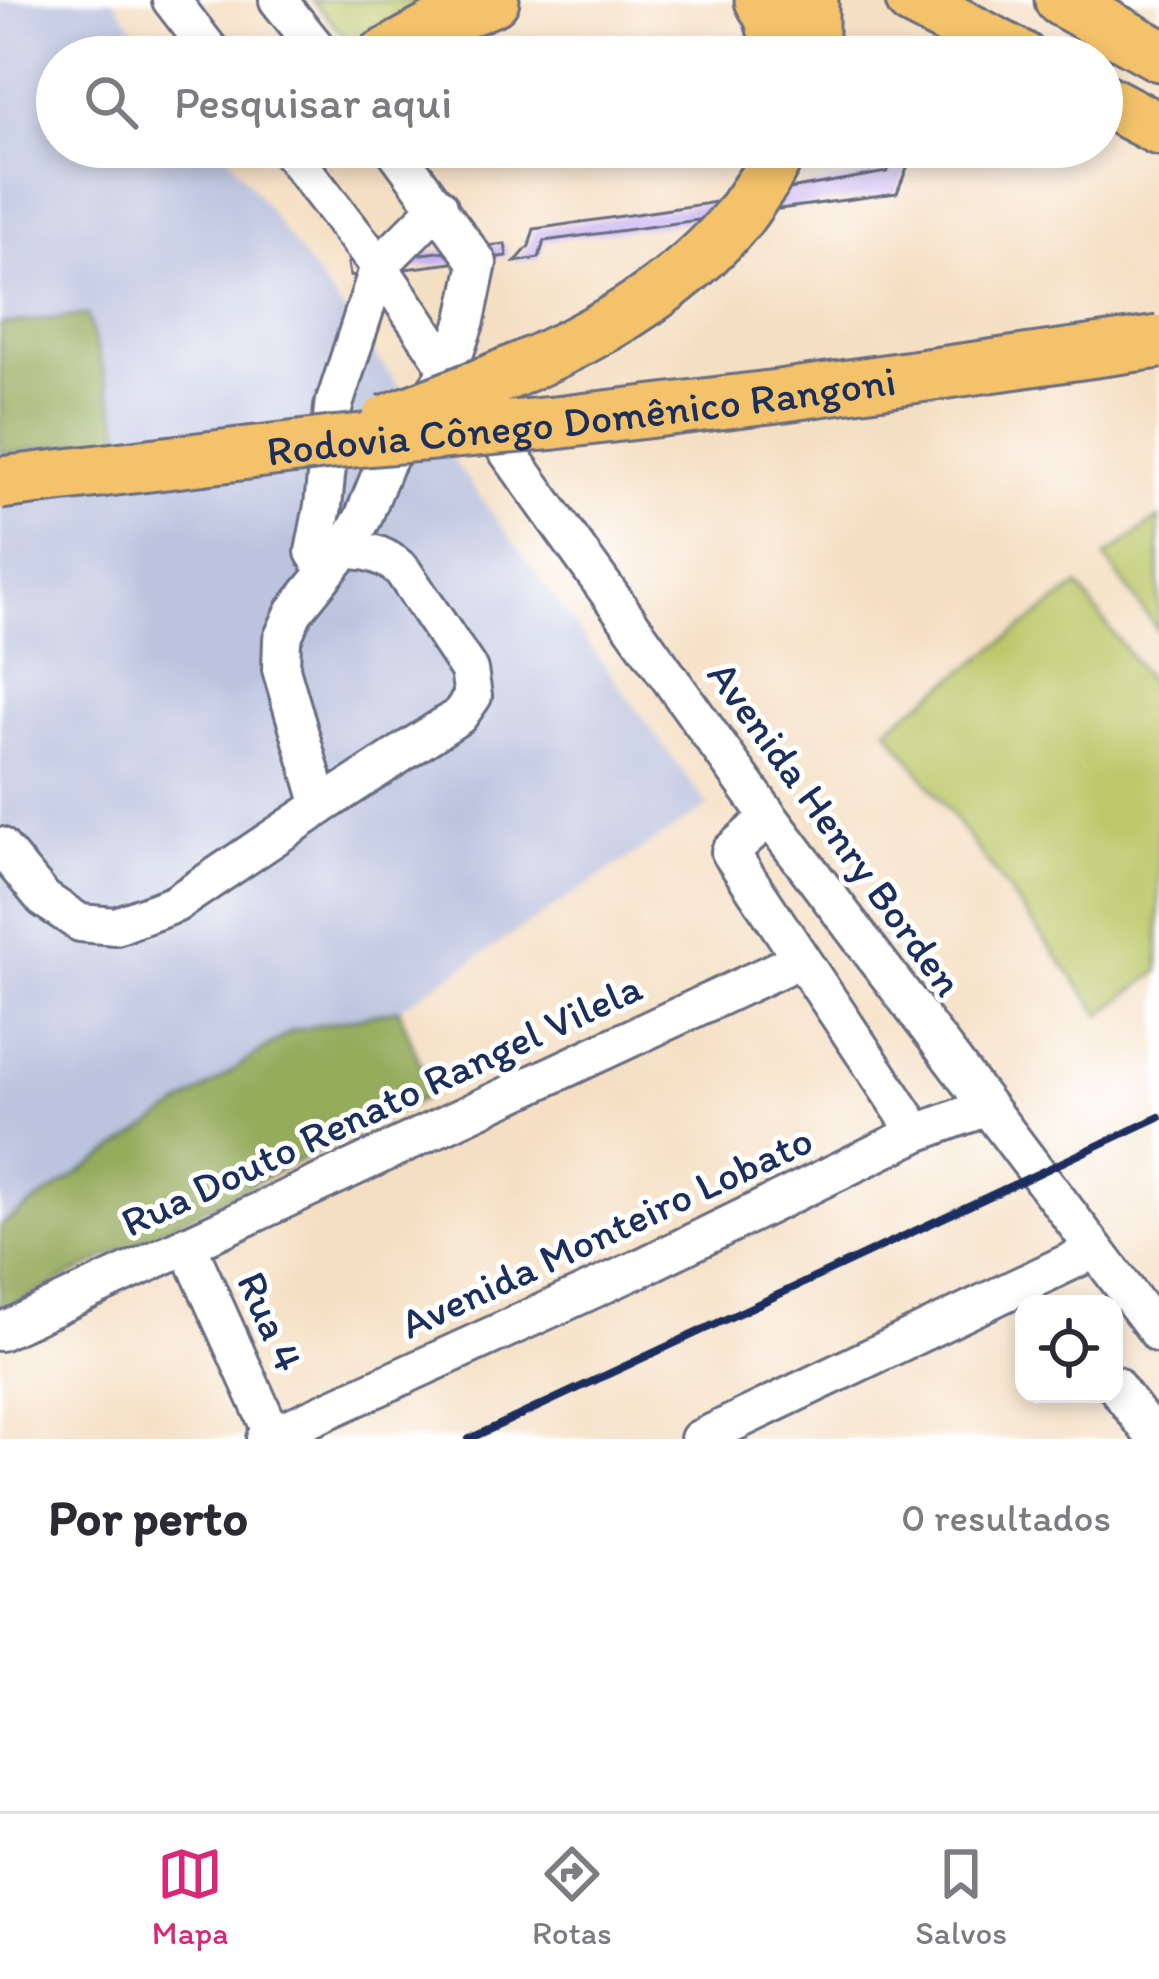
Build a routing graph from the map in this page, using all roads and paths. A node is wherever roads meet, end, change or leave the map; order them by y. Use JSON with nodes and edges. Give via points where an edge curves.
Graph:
{"nodes":[{"id":1,"x":171,"y":0,"type":"edge"},
{"id":2,"x":278,"y":0,"type":"edge"},
{"id":3,"x":493,"y":0,"type":"edge"},
{"id":4,"x":761,"y":0,"type":"edge"},
{"id":5,"x":812,"y":0,"type":"edge"},
{"id":6,"x":911,"y":0,"type":"edge"},
{"id":7,"x":1061,"y":0,"type":"edge"},
{"id":8,"x":199,"y":36,"type":"edge"},
{"id":9,"x":307,"y":36,"type":"edge"},
{"id":10,"x":420,"y":36,"type":"edge"},
{"id":11,"x":775,"y":36,"type":"edge"},
{"id":12,"x":812,"y":36,"type":"edge"},
{"id":13,"x":980,"y":36,"type":"edge"},
{"id":14,"x":1159,"y":56,"type":"edge"},
{"id":15,"x":1123,"y":110,"type":"edge"},
{"id":16,"x":1159,"y":129,"type":"edge"},
{"id":17,"x":302,"y":168,"type":"edge"},
{"id":18,"x":410,"y":168,"type":"edge"},
{"id":19,"x":766,"y":168,"type":"edge"},
{"id":20,"x":439,"y":206,"type":"junction"},
{"id":21,"x":379,"y":266,"type":"junction"},
{"id":22,"x":1159,"y":342,"type":"edge"},
{"id":23,"x":449,"y":370,"type":"junction"},
{"id":24,"x":331,"y":443,"type":"junction"},
{"id":25,"x":0,"y":483,"type":"edge"},
{"id":26,"x":328,"y":558,"type":"junction"},
{"id":27,"x":322,"y":806,"type":"junction"},
{"id":28,"x":769,"y":817,"type":"junction"},
{"id":29,"x":0,"y":846,"type":"edge"},
{"id":30,"x":801,"y":959,"type":"junction"},
{"id":31,"x":987,"y":1107,"type":"junction"},
{"id":32,"x":917,"y":1133,"type":"junction"},
{"id":33,"x":187,"y":1244,"type":"junction"},
{"id":34,"x":1095,"y":1250,"type":"junction"},
{"id":35,"x":1044,"y":1292,"type":"edge"},
{"id":36,"x":0,"y":1332,"type":"edge"},
{"id":37,"x":1159,"y":1334,"type":"edge"},
{"id":38,"x":1123,"y":1396,"type":"edge"},
{"id":39,"x":269,"y":1437,"type":"edge"},
{"id":40,"x":699,"y":1439,"type":"edge"},
{"id":41,"x":1156,"y":1439,"type":"edge"}],
"edges":[{"from":1,"to":8,"type":"street"},
{"from":2,"to":9,"type":"street"},
{"from":3,"to":10,"type":"highway"},
{"from":4,"to":11,"type":"highway"},
{"from":5,"to":12,"type":"highway"},
{"from":6,"to":13,"type":"highway"},
{"from":7,"to":14,"type":"highway"},
{"from":15,"to":16,"type":"highway"},
{"from":17,"to":21,"type":"street","name":"Avenida Henry Borden"},
{"from":18,"to":20,"type":"street"},
{"from":19,"to":24,"type":"highway","bridge":true,"via":[[735,221],[639,304],[521,370]]},
{"from":20,"to":21,"type":"street"},
{"from":20,"to":23,"type":"street","via":[[478,263]]},
{"from":21,"to":23,"type":"street","name":"Avenida Henry Borden"},
{"from":21,"to":26,"type":"street","via":[[333,408],[323,506]]},
{"from":22,"to":24,"type":"highway","name":"Rodovia Cônego Domênico Rangoni","bridge":true,"via":[[734,402]]},
{"from":23,"to":26,"type":"street","via":[[385,464],[363,518]]},
{"from":23,"to":28,"type":"street","name":"Avenida Henry Borden"},
{"from":24,"to":25,"type":"highway","name":"Rodovia Cônego Domênico Rangoni","bridge":true},
{"from":26,"to":27,"type":"street","via":[[294,612],[280,669]]},
{"from":26,"to":27,"type":"street","via":[[373,552],[402,570],[469,670],[472,695],[459,716]]},
{"from":27,"to":29,"type":"street","via":[[175,904],[116,926],[80,922],[44,899]]},
{"from":28,"to":30,"type":"street","via":[[730,852]]},
{"from":28,"to":31,"type":"street","name":"Avenida Henry Borden"},
{"from":30,"to":32,"type":"street"},
{"from":30,"to":33,"type":"street","name":"Rua Douto Renato Rangel Vilela"},
{"from":31,"to":32,"type":"street","name":"Avenida Monteiro Lobato"},
{"from":31,"to":34,"type":"street","name":"Avenida Henry Borden"},
{"from":32,"to":39,"type":"street","name":"Avenida Monteiro Lobato"},
{"from":33,"to":36,"type":"street","name":"Rua Douto Renato Rangel Vilela"},
{"from":33,"to":39,"type":"street","name":"Rua 4"},
{"from":34,"to":35,"type":"street"},
{"from":34,"to":37,"type":"street","name":"Avenida Henry Borden"},
{"from":35,"to":40,"type":"street"},
{"from":38,"to":41,"type":"street"}]}
